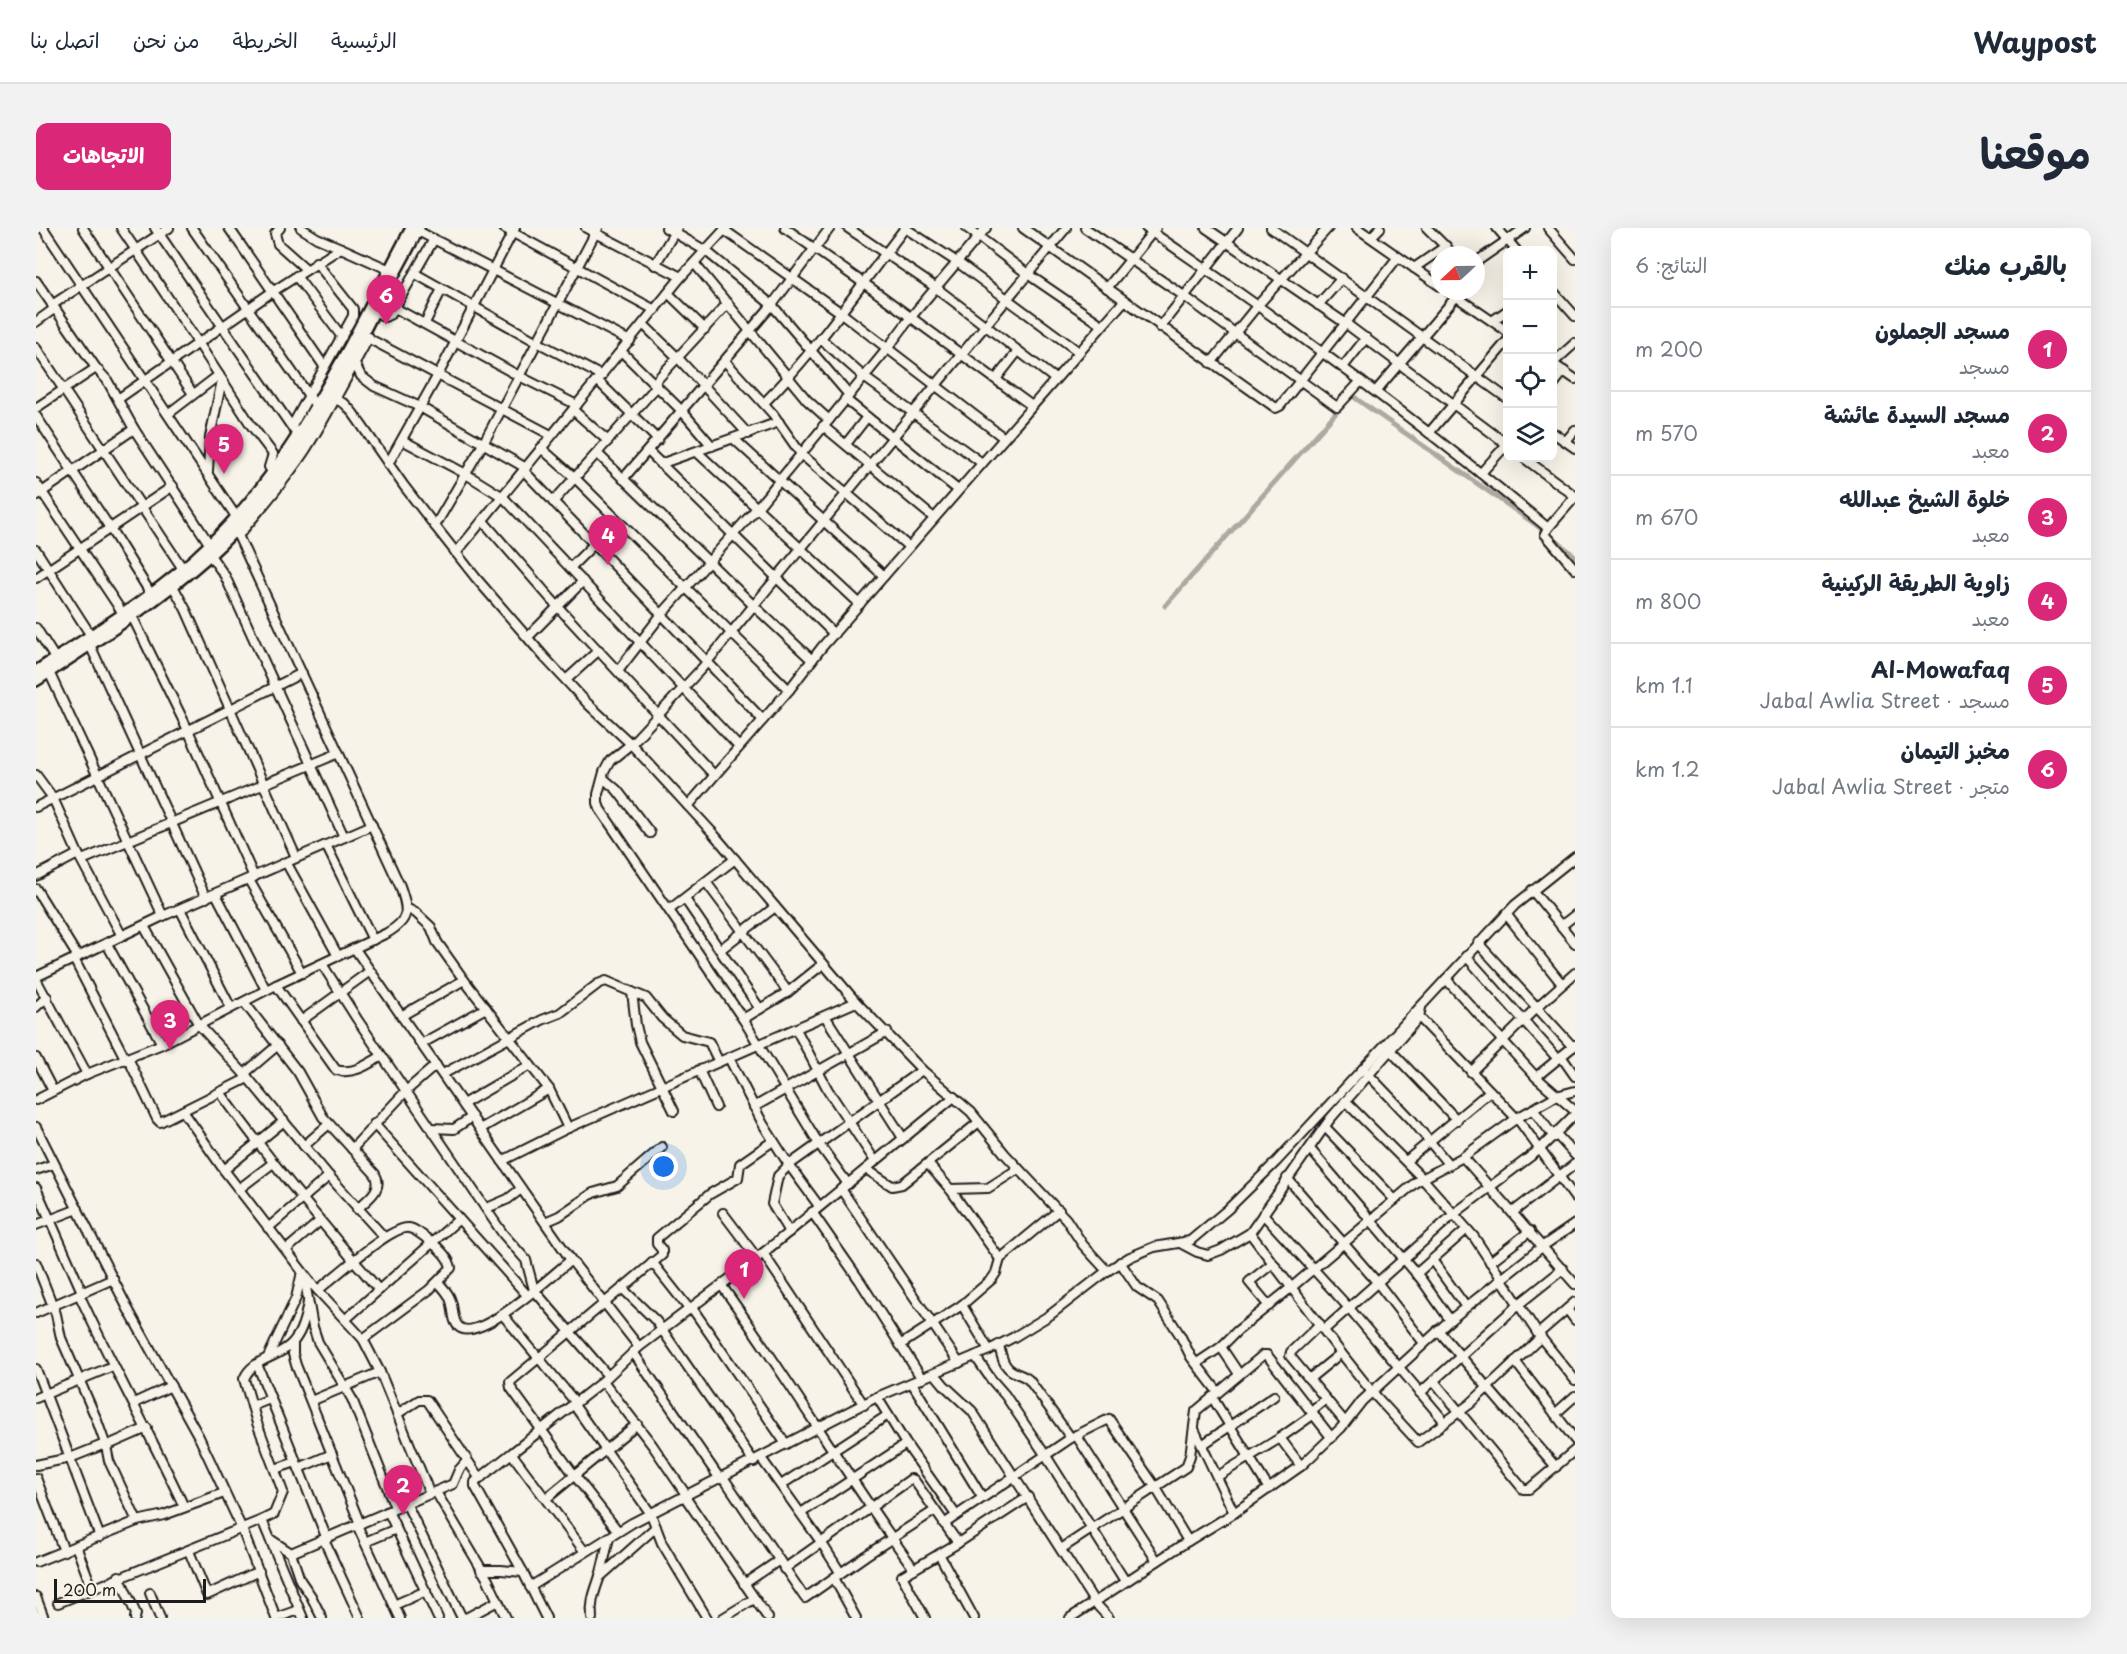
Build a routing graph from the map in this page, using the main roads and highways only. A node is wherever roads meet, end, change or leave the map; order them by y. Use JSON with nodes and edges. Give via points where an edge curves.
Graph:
{"nodes":[{"id":1,"x":416,"y":229,"type":"edge"},
{"id":2,"x":237,"y":526,"type":"junction"},
{"id":3,"x":210,"y":550,"type":"junction"},
{"id":4,"x":90,"y":640,"type":"junction"},
{"id":5,"x":57,"y":662,"type":"junction"},
{"id":6,"x":36,"y":670,"type":"edge"},
{"id":7,"x":36,"y":681,"type":"edge"}],
"edges":[{"from":1,"to":2,"type":"main road","via":[[298,436]]},
{"from":1,"to":2,"type":"main road","via":[[333,397],[287,465]]},
{"from":2,"to":3,"type":"main road"},
{"from":3,"to":4,"type":"main road","via":[[122,612]]},
{"from":3,"to":4,"type":"main road","via":[[173,586]]},
{"from":4,"to":5,"type":"main road"},
{"from":5,"to":6,"type":"main road"},
{"from":5,"to":7,"type":"main road"}]}
